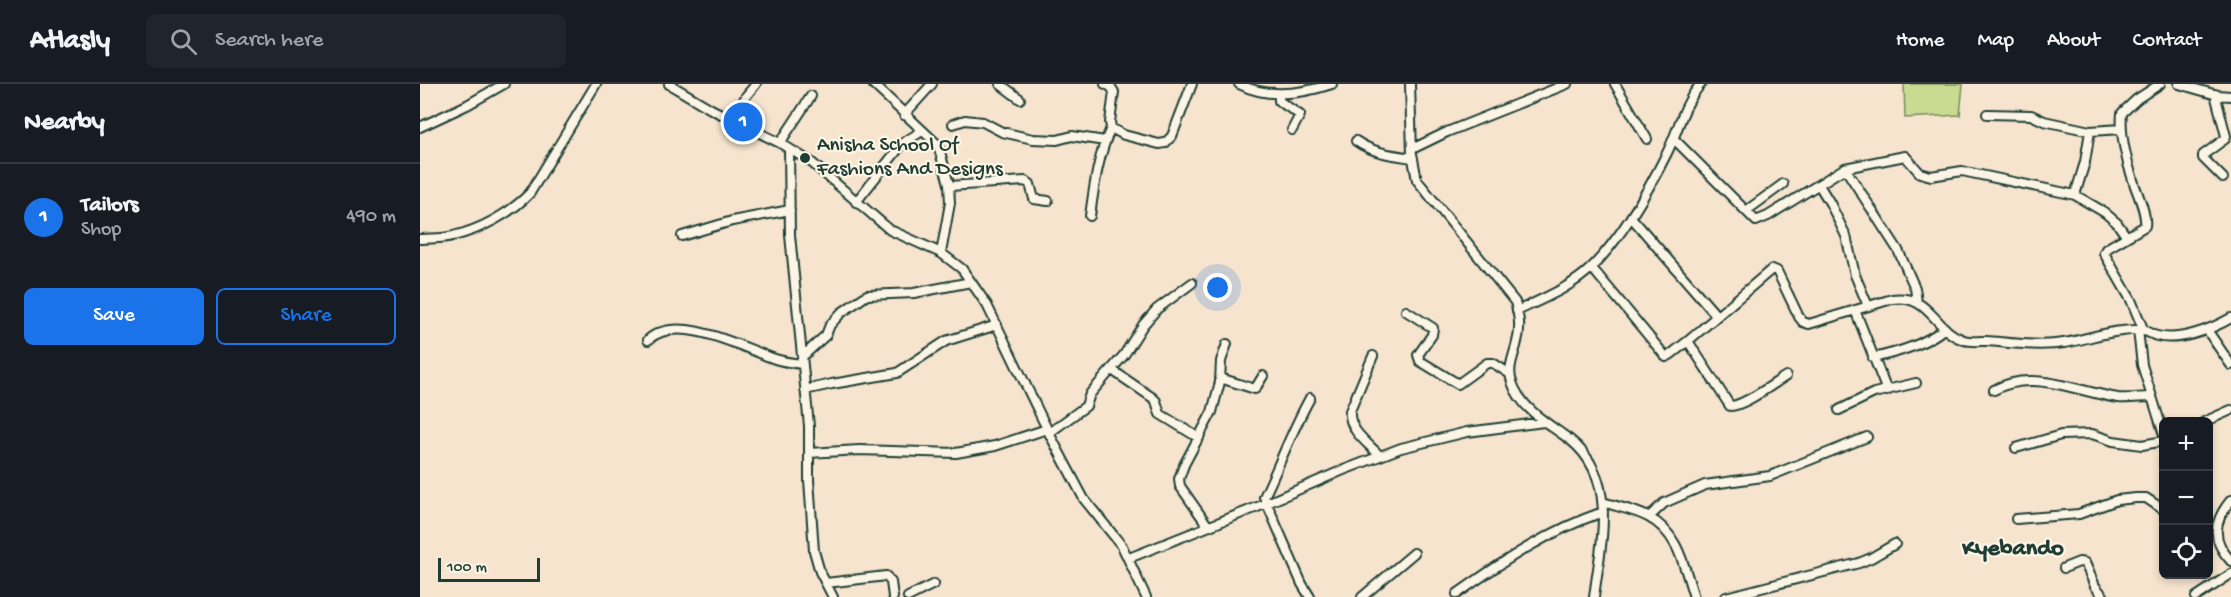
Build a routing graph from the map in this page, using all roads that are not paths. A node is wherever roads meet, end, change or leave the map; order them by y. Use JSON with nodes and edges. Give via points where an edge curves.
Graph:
{"nodes":[{"id":1,"x":504,"y":84,"type":"edge"},
{"id":2,"x":596,"y":84,"type":"edge"},
{"id":3,"x":669,"y":84,"type":"edge"},
{"id":4,"x":756,"y":84,"type":"edge"},
{"id":5,"x":873,"y":84,"type":"edge"},
{"id":6,"x":932,"y":84,"type":"edge"},
{"id":7,"x":1000,"y":84,"type":"edge"},
{"id":8,"x":1105,"y":84,"type":"edge"},
{"id":9,"x":1192,"y":84,"type":"edge"},
{"id":10,"x":1239,"y":84,"type":"edge"},
{"id":11,"x":1332,"y":84,"type":"edge"},
{"id":12,"x":1410,"y":84,"type":"edge"},
{"id":13,"x":1568,"y":84,"type":"edge"},
{"id":14,"x":1615,"y":84,"type":"edge"},
{"id":15,"x":1701,"y":84,"type":"edge"},
{"id":16,"x":2160,"y":84,"type":"edge"},
{"id":17,"x":2179,"y":84,"type":"edge"},
{"id":18,"x":1279,"y":94,"type":"junction"},
{"id":19,"x":2215,"y":94,"type":"junction"},
{"id":20,"x":811,"y":96,"type":"dead end"},
{"id":21,"x":2231,"y":96,"type":"edge"},
{"id":22,"x":1020,"y":99,"type":"dead end"},
{"id":23,"x":1987,"y":114,"type":"dead end"},
{"id":24,"x":904,"y":115,"type":"junction"},
{"id":25,"x":734,"y":121,"type":"junction"},
{"id":26,"x":953,"y":124,"type":"dead end"},
{"id":27,"x":420,"y":127,"type":"edge"},
{"id":28,"x":1112,"y":128,"type":"junction"},
{"id":29,"x":2122,"y":129,"type":"junction"},
{"id":30,"x":1292,"y":130,"type":"dead end"},
{"id":31,"x":922,"y":131,"type":"junction"},
{"id":32,"x":2090,"y":131,"type":"junction"},
{"id":33,"x":1647,"y":139,"type":"dead end"},
{"id":34,"x":1674,"y":139,"type":"junction"},
{"id":35,"x":1105,"y":141,"type":"junction"},
{"id":36,"x":1356,"y":141,"type":"dead end"},
{"id":37,"x":780,"y":143,"type":"junction"},
{"id":38,"x":789,"y":149,"type":"junction"},
{"id":39,"x":1412,"y":149,"type":"junction"},
{"id":40,"x":1413,"y":158,"type":"junction"},
{"id":41,"x":1845,"y":168,"type":"junction"},
{"id":42,"x":2223,"y":178,"type":"dead end"},
{"id":43,"x":1783,"y":184,"type":"dead end"},
{"id":44,"x":1819,"y":185,"type":"junction"},
{"id":45,"x":949,"y":186,"type":"junction"},
{"id":46,"x":2075,"y":195,"type":"junction"},
{"id":47,"x":1048,"y":201,"type":"dead end"},
{"id":48,"x":856,"y":202,"type":"junction"},
{"id":49,"x":790,"y":210,"type":"junction"},
{"id":50,"x":1746,"y":211,"type":"junction"},
{"id":51,"x":1090,"y":216,"type":"dead end"},
{"id":52,"x":1630,"y":217,"type":"junction"},
{"id":53,"x":682,"y":236,"type":"dead end"},
{"id":54,"x":2126,"y":236,"type":"junction"},
{"id":55,"x":420,"y":239,"type":"edge"},
{"id":56,"x":941,"y":253,"type":"junction"},
{"id":57,"x":1592,"y":268,"type":"junction"},
{"id":58,"x":971,"y":282,"type":"junction"},
{"id":59,"x":1192,"y":283,"type":"dead end"},
{"id":60,"x":1917,"y":302,"type":"junction"},
{"id":61,"x":1868,"y":306,"type":"junction"},
{"id":62,"x":1855,"y":310,"type":"junction"},
{"id":63,"x":1406,"y":311,"type":"dead end"},
{"id":64,"x":1517,"y":311,"type":"junction"},
{"id":65,"x":1716,"y":315,"type":"junction"},
{"id":66,"x":2231,"y":318,"type":"edge"},
{"id":67,"x":997,"y":325,"type":"junction"},
{"id":68,"x":1946,"y":328,"type":"junction"},
{"id":69,"x":2141,"y":330,"type":"junction"},
{"id":70,"x":2208,"y":330,"type":"junction"},
{"id":71,"x":648,"y":340,"type":"dead end"},
{"id":72,"x":1688,"y":341,"type":"junction"},
{"id":73,"x":1227,"y":344,"type":"dead end"},
{"id":74,"x":2228,"y":354,"type":"edge"},
{"id":75,"x":1373,"y":356,"type":"dead end"},
{"id":76,"x":1873,"y":358,"type":"junction"},
{"id":77,"x":802,"y":361,"type":"junction"},
{"id":78,"x":2231,"y":365,"type":"edge"},
{"id":79,"x":1112,"y":370,"type":"junction"},
{"id":80,"x":1510,"y":374,"type":"junction"},
{"id":81,"x":1263,"y":376,"type":"dead end"},
{"id":82,"x":1786,"y":376,"type":"dead end"},
{"id":83,"x":1220,"y":378,"type":"junction"},
{"id":84,"x":1916,"y":383,"type":"dead end"},
{"id":85,"x":806,"y":390,"type":"junction"},
{"id":86,"x":1994,"y":390,"type":"dead end"},
{"id":87,"x":1887,"y":391,"type":"junction"},
{"id":88,"x":2151,"y":397,"type":"junction"},
{"id":89,"x":1310,"y":398,"type":"dead end"},
{"id":90,"x":1839,"y":410,"type":"dead end"},
{"id":91,"x":2231,"y":410,"type":"edge"},
{"id":92,"x":2213,"y":418,"type":"edge"},
{"id":93,"x":1544,"y":422,"type":"junction"},
{"id":94,"x":2159,"y":422,"type":"edge"},
{"id":95,"x":1048,"y":431,"type":"junction"},
{"id":96,"x":1868,"y":437,"type":"dead end"},
{"id":97,"x":1199,"y":438,"type":"junction"},
{"id":98,"x":2159,"y":442,"type":"edge"},
{"id":99,"x":2016,"y":448,"type":"dead end"},
{"id":100,"x":808,"y":453,"type":"junction"},
{"id":101,"x":1380,"y":456,"type":"junction"},
{"id":102,"x":2231,"y":500,"type":"edge"},
{"id":103,"x":1604,"y":502,"type":"junction"},
{"id":104,"x":1265,"y":504,"type":"junction"},
{"id":105,"x":2159,"y":507,"type":"edge"},
{"id":106,"x":1603,"y":512,"type":"junction"},
{"id":107,"x":1649,"y":517,"type":"junction"},
{"id":108,"x":2016,"y":519,"type":"dead end"},
{"id":109,"x":2213,"y":524,"type":"edge"},
{"id":110,"x":1208,"y":526,"type":"junction"},
{"id":111,"x":2213,"y":528,"type":"edge"},
{"id":112,"x":1895,"y":544,"type":"dead end"},
{"id":113,"x":1414,"y":553,"type":"dead end"},
{"id":114,"x":1129,"y":558,"type":"junction"},
{"id":115,"x":2231,"y":561,"type":"edge"},
{"id":116,"x":2064,"y":568,"type":"dead end"},
{"id":117,"x":2231,"y":574,"type":"edge"},
{"id":118,"x":826,"y":583,"type":"junction"},
{"id":119,"x":934,"y":584,"type":"dead end"},
{"id":120,"x":1457,"y":594,"type":"dead end"},
{"id":121,"x":833,"y":597,"type":"edge"},
{"id":122,"x":893,"y":597,"type":"edge"},
{"id":123,"x":908,"y":597,"type":"edge"},
{"id":124,"x":1146,"y":597,"type":"edge"},
{"id":125,"x":1310,"y":597,"type":"edge"},
{"id":126,"x":1362,"y":597,"type":"edge"},
{"id":127,"x":1594,"y":597,"type":"edge"},
{"id":128,"x":1694,"y":597,"type":"edge"},
{"id":129,"x":1726,"y":597,"type":"edge"},
{"id":130,"x":2104,"y":597,"type":"edge"},
{"id":131,"x":2196,"y":597,"type":"edge"}],
"edges":[{"from":1,"to":27,"type":"street"},
{"from":2,"to":55,"type":"street","via":[[524,199],[473,230],[451,237]]},
{"from":3,"to":25,"type":"street"},
{"from":4,"to":25,"type":"street"},
{"from":5,"to":24,"type":"street"},
{"from":6,"to":24,"type":"street"},
{"from":7,"to":22,"type":"street"},
{"from":8,"to":28,"type":"street","via":[[1114,92]]},
{"from":9,"to":28,"type":"street","via":[[1172,136],[1164,143],[1125,135]]},
{"from":10,"to":18,"type":"street","via":[[1257,92]]},
{"from":11,"to":18,"type":"street"},
{"from":12,"to":39,"type":"street"},
{"from":13,"to":39,"type":"street"},
{"from":14,"to":33,"type":"street"},
{"from":15,"to":34,"type":"street","via":[[1686,104]]},
{"from":16,"to":29,"type":"street","via":[[2125,108]]},
{"from":17,"to":19,"type":"street"},
{"from":18,"to":30,"type":"street","via":[[1280,101],[1300,115]]},
{"from":19,"to":21,"type":"street"},
{"from":19,"to":42,"type":"street","via":[[2226,136],[2203,158]]},
{"from":20,"to":37,"type":"street"},
{"from":23,"to":32,"type":"street","via":[[2031,115]]},
{"from":24,"to":31,"type":"street"},
{"from":25,"to":37,"type":"street"},
{"from":26,"to":35,"type":"street","via":[[965,120],[983,122],[1002,132],[1033,139],[1072,136]]},
{"from":28,"to":35,"type":"street"},
{"from":29,"to":32,"type":"street"},
{"from":29,"to":54,"type":"street","via":[[2146,223],[2142,230]]},
{"from":31,"to":45,"type":"street","via":[[938,145]]},
{"from":31,"to":48,"type":"street","via":[[903,143]]},
{"from":32,"to":46,"type":"street","via":[[2087,158]]},
{"from":34,"to":50,"type":"street"},
{"from":34,"to":52,"type":"street"},
{"from":35,"to":51,"type":"street"},
{"from":36,"to":40,"type":"street","via":[[1378,152]]},
{"from":37,"to":38,"type":"street"},
{"from":38,"to":48,"type":"street","via":[[811,162]]},
{"from":38,"to":49,"type":"street"},
{"from":39,"to":40,"type":"street"},
{"from":40,"to":64,"type":"street","via":[[1421,187],[1515,302]]},
{"from":41,"to":44,"type":"street"},
{"from":41,"to":46,"type":"street","via":[[1905,156],[1920,173],[1931,176],[1962,171]]},
{"from":41,"to":60,"type":"street","via":[[1898,250]]},
{"from":43,"to":50,"type":"street"},
{"from":44,"to":50,"type":"street","via":[[1761,220]]},
{"from":44,"to":61,"type":"street","via":[[1846,236]]},
{"from":45,"to":47,"type":"street","via":[[1025,181],[1030,184],[1034,199]]},
{"from":45,"to":56,"type":"street","via":[[950,203]]},
{"from":46,"to":54,"type":"street","via":[[2104,212]]},
{"from":48,"to":56,"type":"street","via":[[890,230]]},
{"from":49,"to":53,"type":"street"},
{"from":49,"to":77,"type":"street"},
{"from":52,"to":57,"type":"street"},
{"from":52,"to":65,"type":"street"},
{"from":54,"to":69,"type":"street","via":[[2104,253],[2131,300]]},
{"from":56,"to":58,"type":"street","via":[[962,269]]},
{"from":57,"to":64,"type":"street"},
{"from":57,"to":72,"type":"street","via":[[1663,355],[1670,355]]},
{"from":58,"to":67,"type":"street"},
{"from":58,"to":77,"type":"street","via":[[914,293],[867,295],[841,313]]},
{"from":59,"to":79,"type":"street","via":[[1157,309]]},
{"from":60,"to":61,"type":"street","via":[[1898,298]]},
{"from":60,"to":68,"type":"street"},
{"from":61,"to":62,"type":"street"},
{"from":62,"to":65,"type":"street","via":[[1806,324],[1777,271],[1772,269]]},
{"from":62,"to":76,"type":"street"},
{"from":63,"to":80,"type":"street","via":[[1434,328],[1418,355],[1432,369],[1458,384],[1487,363]]},
{"from":64,"to":80,"type":"street","via":[[1519,332]]},
{"from":65,"to":72,"type":"street"},
{"from":66,"to":70,"type":"street"},
{"from":67,"to":85,"type":"street","via":[[946,341],[897,373]]},
{"from":67,"to":95,"type":"street"},
{"from":68,"to":69,"type":"street","via":[[1965,340],[2026,344],[2062,344],[2106,333]]},
{"from":68,"to":76,"type":"street","via":[[1932,339]]},
{"from":69,"to":70,"type":"street","via":[[2158,337]]},
{"from":69,"to":88,"type":"street","via":[[2142,365]]},
{"from":70,"to":74,"type":"street"},
{"from":71,"to":77,"type":"street","via":[[663,331],[706,333],[775,359]]},
{"from":72,"to":82,"type":"street","via":[[1730,406]]},
{"from":73,"to":83,"type":"street"},
{"from":74,"to":78,"type":"street"},
{"from":75,"to":101,"type":"street","via":[[1349,418]]},
{"from":76,"to":87,"type":"street"},
{"from":77,"to":85,"type":"street"},
{"from":79,"to":95,"type":"street","via":[[1090,394],[1086,406]]},
{"from":79,"to":97,"type":"street","via":[[1153,398],[1160,414]]},
{"from":80,"to":93,"type":"street","via":[[1517,393]]},
{"from":81,"to":83,"type":"street","via":[[1255,389]]},
{"from":83,"to":97,"type":"street","via":[[1212,412]]},
{"from":84,"to":87,"type":"street"},
{"from":85,"to":100,"type":"street"},
{"from":86,"to":88,"type":"street","via":[[2023,381],[2120,398]]},
{"from":87,"to":90,"type":"street"},
{"from":88,"to":94,"type":"street"},
{"from":89,"to":104,"type":"street","via":[[1264,497]]},
{"from":91,"to":92,"type":"street"},
{"from":93,"to":101,"type":"street","via":[[1467,432]]},
{"from":93,"to":103,"type":"street","via":[[1587,457]]},
{"from":95,"to":100,"type":"street","via":[[956,453]]},
{"from":95,"to":114,"type":"street","via":[[1084,499]]},
{"from":96,"to":107,"type":"street","via":[[1770,476],[1705,485],[1664,503]]},
{"from":97,"to":110,"type":"street","via":[[1179,482]]},
{"from":98,"to":99,"type":"street","via":[[2142,445],[2079,434]]},
{"from":100,"to":118,"type":"street","via":[[814,551]]},
{"from":101,"to":104,"type":"street"},
{"from":102,"to":109,"type":"street"},
{"from":103,"to":106,"type":"street"},
{"from":103,"to":107,"type":"street"},
{"from":104,"to":110,"type":"street"},
{"from":104,"to":125,"type":"street"},
{"from":105,"to":108,"type":"street","via":[[2146,498],[2136,498],[2117,500],[2079,514]]},
{"from":106,"to":120,"type":"street","via":[[1523,550]]},
{"from":106,"to":127,"type":"street"},
{"from":107,"to":128,"type":"street","via":[[1673,538]]},
{"from":110,"to":114,"type":"street"},
{"from":111,"to":115,"type":"street","via":[[2218,546]]},
{"from":112,"to":129,"type":"street","via":[[1859,563]]},
{"from":113,"to":126,"type":"street"},
{"from":114,"to":124,"type":"street"},
{"from":116,"to":130,"type":"street","via":[[2085,563]]},
{"from":117,"to":131,"type":"street"},
{"from":118,"to":121,"type":"street"},
{"from":118,"to":122,"type":"street","via":[[886,576]]},
{"from":119,"to":123,"type":"street"}]}
